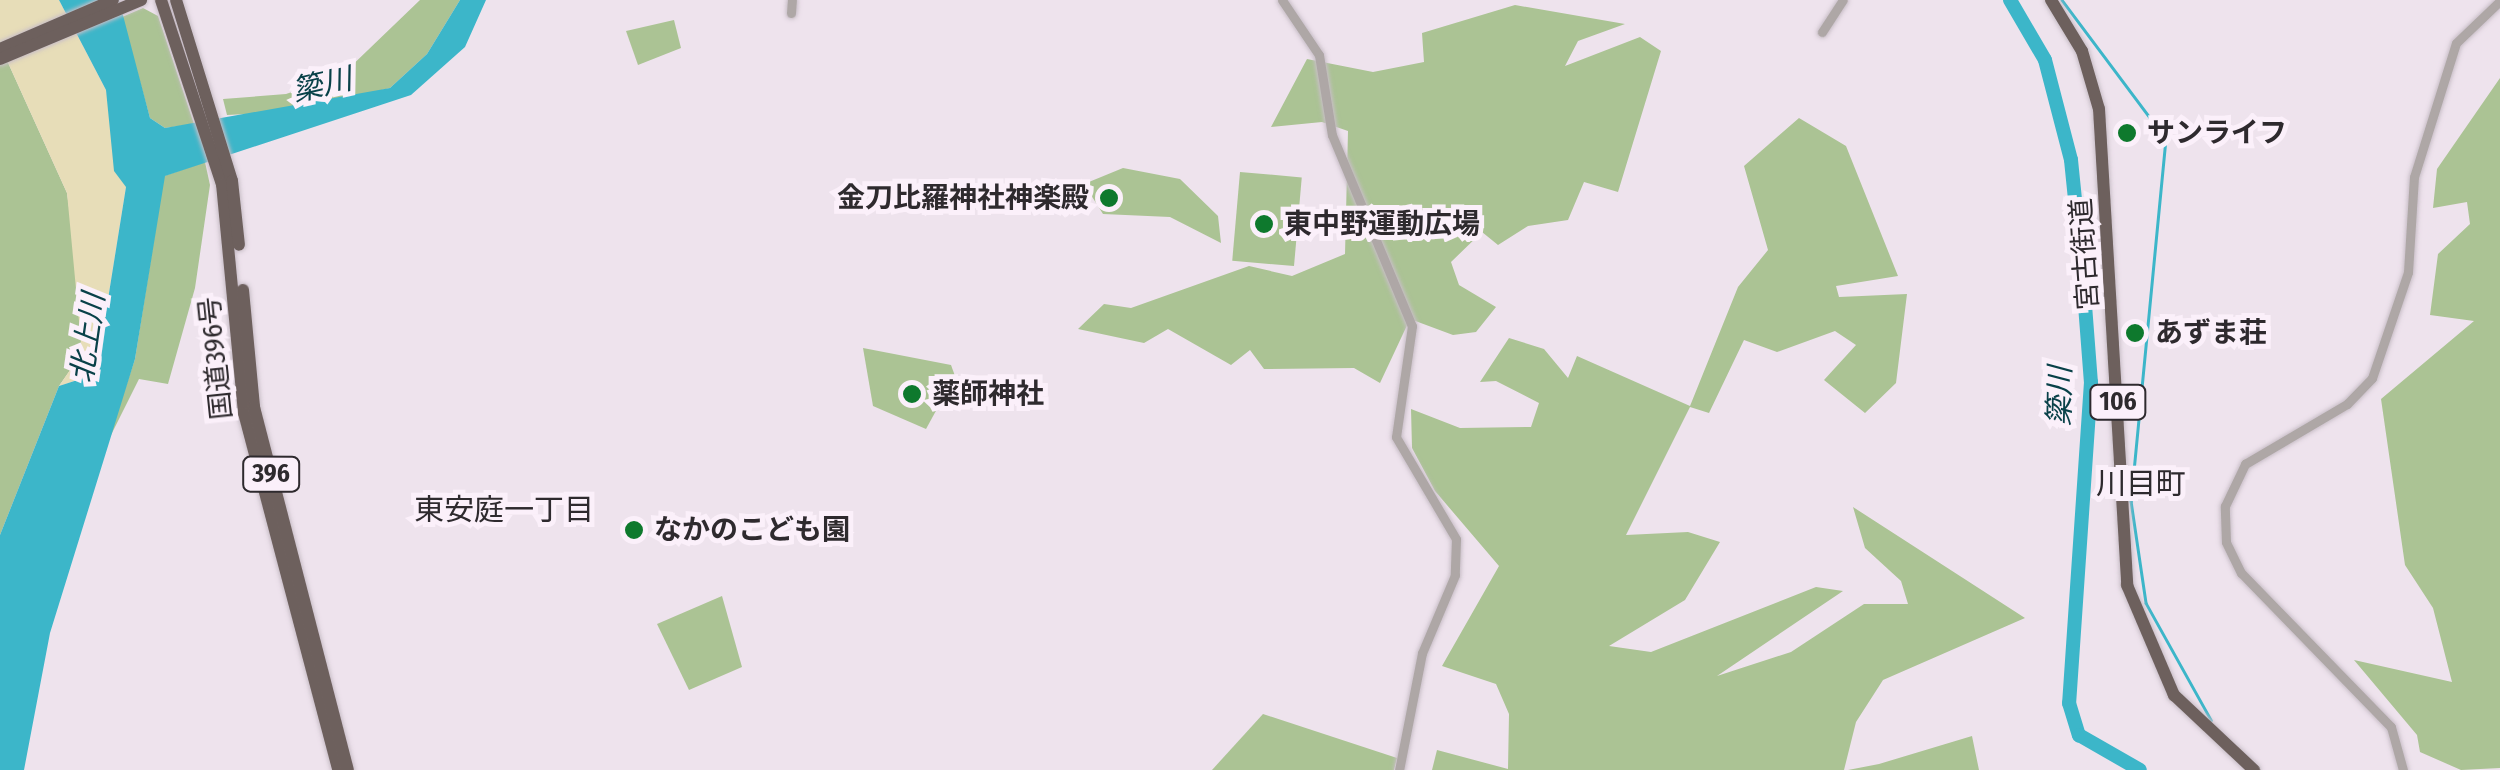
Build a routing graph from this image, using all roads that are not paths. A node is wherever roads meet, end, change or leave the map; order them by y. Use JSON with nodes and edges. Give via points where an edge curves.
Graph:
{"nodes":[{"id":1,"x":114,"y":0,"type":"edge"},
{"id":2,"x":141,"y":0,"type":"edge"},
{"id":3,"x":161,"y":0,"type":"edge"},
{"id":4,"x":176,"y":0,"type":"edge"},
{"id":5,"x":792,"y":0,"type":"edge"},
{"id":6,"x":1282,"y":0,"type":"edge"},
{"id":7,"x":1843,"y":0,"type":"edge"},
{"id":8,"x":2051,"y":0,"type":"edge"},
{"id":9,"x":2500,"y":1,"type":"edge"},
{"id":10,"x":791,"y":13,"type":"dead end"},
{"id":11,"x":1822,"y":32,"type":"dead end"},
{"id":12,"x":0,"y":48,"type":"edge"},
{"id":13,"x":0,"y":59,"type":"edge"},
{"id":14,"x":198,"y":85,"type":"junction"},
{"id":15,"x":224,"y":174,"type":"junction"},
{"id":16,"x":338,"y":770,"type":"edge"},
{"id":17,"x":348,"y":770,"type":"edge"},
{"id":18,"x":1399,"y":770,"type":"edge"},
{"id":19,"x":2254,"y":770,"type":"edge"},
{"id":20,"x":2402,"y":770,"type":"edge"}],
"edges":[{"from":1,"to":12,"type":"highway"},
{"from":2,"to":13,"type":"highway"},
{"from":3,"to":14,"type":"highway","name":"国道396号","number":"396"},
{"from":4,"to":14,"type":"highway","name":"国道396号","number":"396"},
{"from":5,"to":10,"type":"street"},
{"from":6,"to":18,"type":"street","via":[[1318,56],[1332,135],[1412,326],[1396,437],[1456,539],[1455,576],[1418,670]]},
{"from":7,"to":11,"type":"street"},
{"from":8,"to":19,"type":"highway","name":"宮古街道","number":"106","via":[[2082,51],[2099,109],[2133,608],[2182,705]]},
{"from":9,"to":20,"type":"street","via":[[2456,43],[2414,177],[2408,272],[2372,378],[2347,404],[2245,464],[2225,506],[2226,542],[2241,573],[2391,727]]},
{"from":14,"to":15,"type":"highway","name":"国道396号","number":"396"},
{"from":15,"to":16,"type":"highway","name":"国道396号","number":"396","via":[[244,412]]},
{"from":15,"to":17,"type":"highway","name":"国道396号","number":"396","via":[[254,407]]}]}
